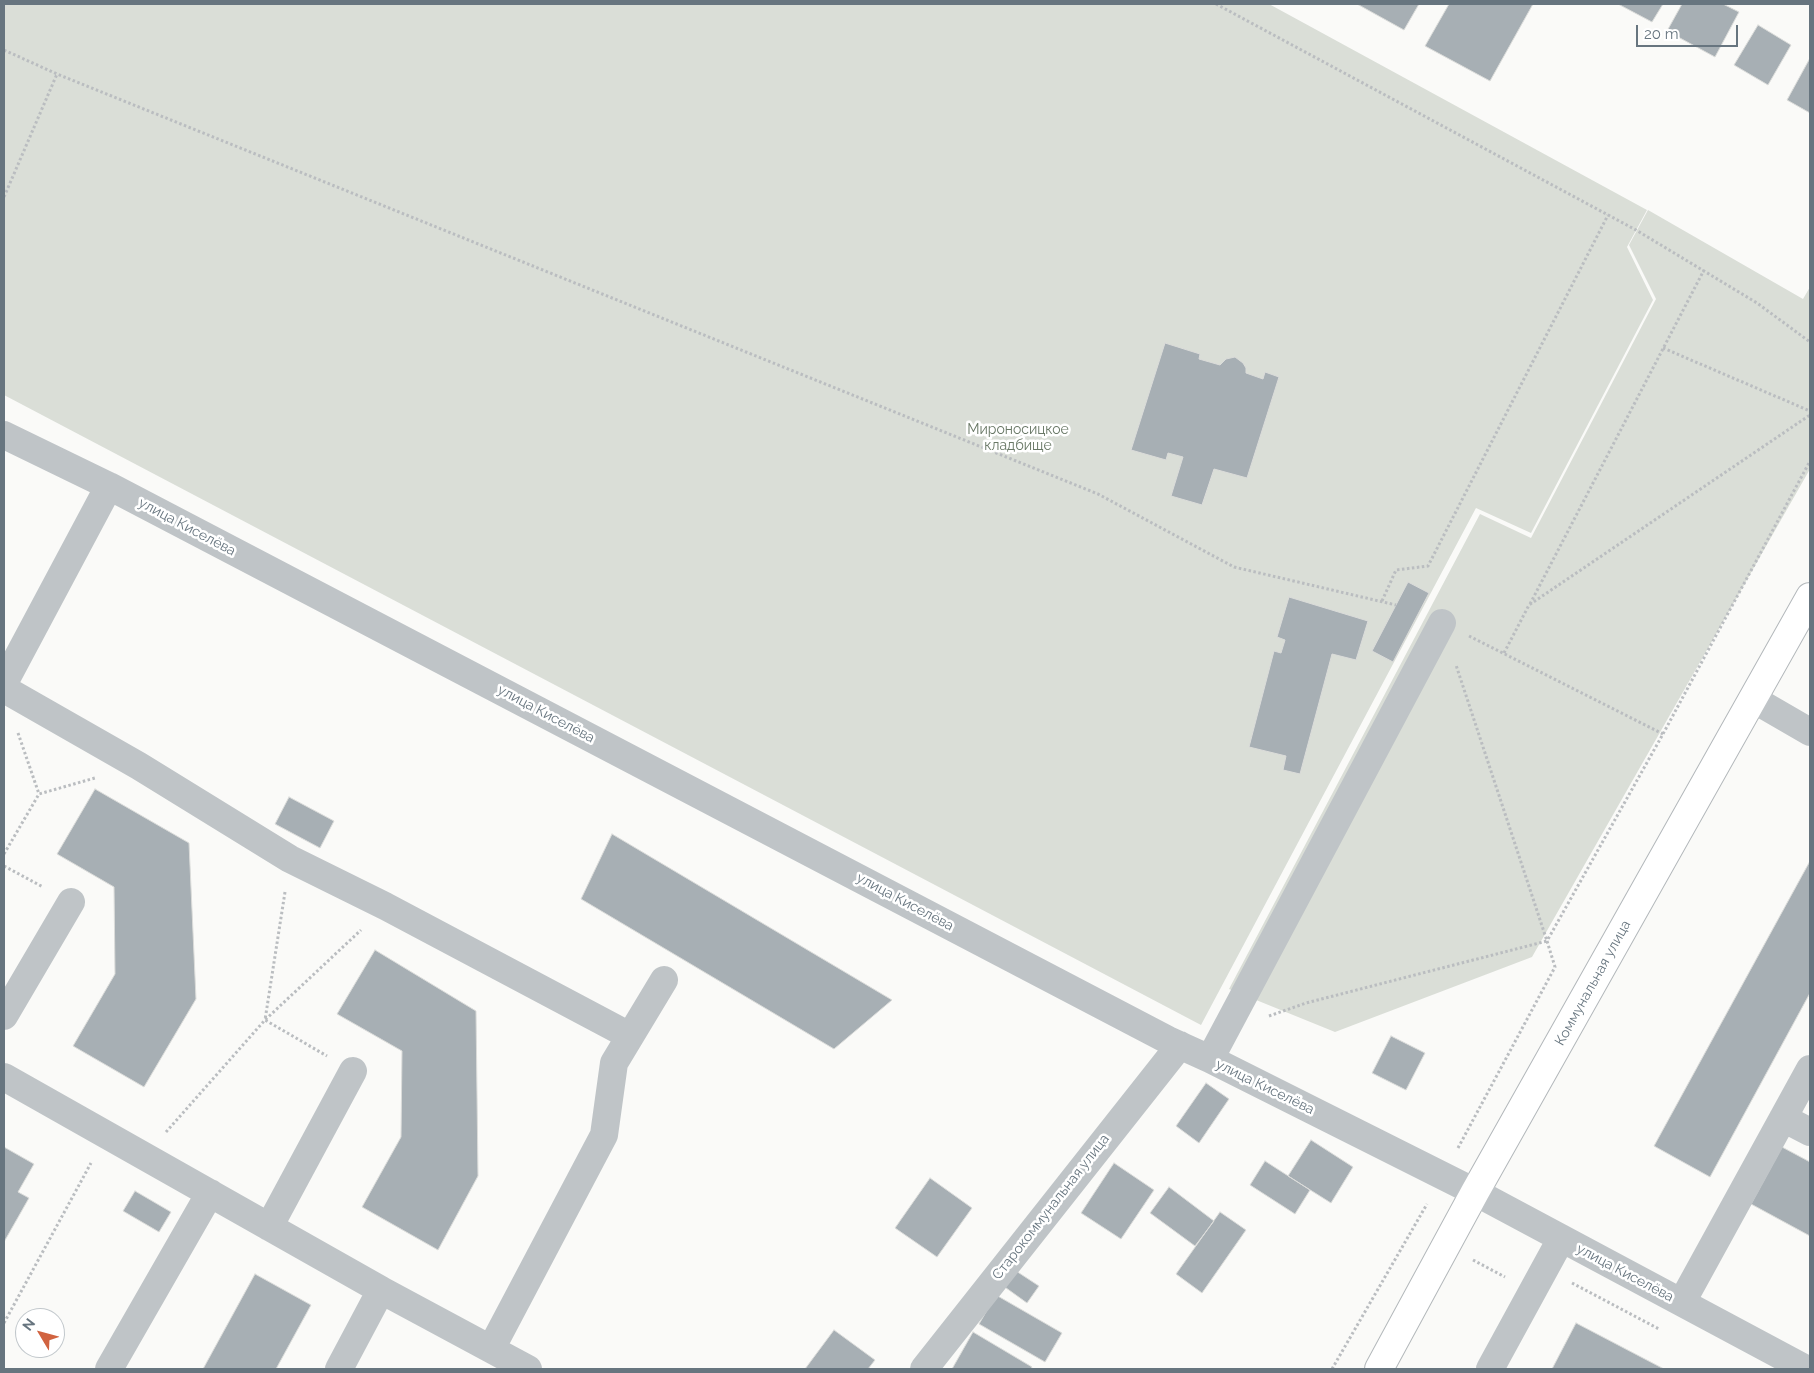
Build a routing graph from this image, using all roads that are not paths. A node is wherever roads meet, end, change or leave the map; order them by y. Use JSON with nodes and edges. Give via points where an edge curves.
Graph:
{"nodes":[{"id":1,"x":4,"y":435,"type":"edge"},
{"id":2,"x":109,"y":486,"type":"junction"},
{"id":3,"x":1810,"y":597,"type":"edge"},
{"id":4,"x":1442,"y":623,"type":"road end"},
{"id":5,"x":4,"y":684,"type":"edge"},
{"id":6,"x":4,"y":689,"type":"edge"},
{"id":7,"x":1754,"y":699,"type":"junction"},
{"id":8,"x":1810,"y":732,"type":"edge"},
{"id":9,"x":71,"y":902,"type":"road end"},
{"id":10,"x":664,"y":980,"type":"dead end"},
{"id":11,"x":4,"y":1016,"type":"edge"},
{"id":12,"x":630,"y":1036,"type":"junction"},
{"id":13,"x":1180,"y":1045,"type":"junction"},
{"id":14,"x":1210,"y":1059,"type":"junction"},
{"id":15,"x":1810,"y":1069,"type":"edge"},
{"id":16,"x":353,"y":1071,"type":"road end"},
{"id":17,"x":4,"y":1077,"type":"edge"},
{"id":18,"x":1783,"y":1118,"type":"junction"},
{"id":19,"x":1810,"y":1132,"type":"edge"},
{"id":20,"x":1475,"y":1192,"type":"junction"},
{"id":21,"x":210,"y":1193,"type":"junction"},
{"id":22,"x":269,"y":1227,"type":"junction"},
{"id":23,"x":1561,"y":1239,"type":"junction"},
{"id":24,"x":381,"y":1290,"type":"junction"},
{"id":25,"x":1682,"y":1302,"type":"junction"},
{"id":26,"x":491,"y":1349,"type":"junction"},
{"id":27,"x":109,"y":1369,"type":"edge"},
{"id":28,"x":339,"y":1369,"type":"edge"},
{"id":29,"x":528,"y":1369,"type":"edge"},
{"id":30,"x":924,"y":1369,"type":"edge"},
{"id":31,"x":1378,"y":1369,"type":"edge"},
{"id":32,"x":1490,"y":1369,"type":"edge"},
{"id":33,"x":1806,"y":1369,"type":"edge"}],
"edges":[{"from":1,"to":2,"type":"street","name":"улица Киселёва"},
{"from":2,"to":5,"type":"street"},
{"from":2,"to":13,"type":"street","name":"улица Киселёва"},
{"from":3,"to":7,"type":"main road","name":"Коммунальная улица"},
{"from":4,"to":14,"type":"street"},
{"from":6,"to":12,"type":"street","via":[[139,766],[290,859],[386,906]]},
{"from":7,"to":8,"type":"street"},
{"from":7,"to":20,"type":"main road","name":"Коммунальная улица"},
{"from":9,"to":11,"type":"street"},
{"from":10,"to":12,"type":"street"},
{"from":12,"to":26,"type":"street","via":[[614,1062],[604,1135]]},
{"from":13,"to":14,"type":"street","name":"улица Киселёва"},
{"from":13,"to":30,"type":"street","name":"Старокоммунальная улица"},
{"from":14,"to":20,"type":"street","name":"улица Киселёва"},
{"from":15,"to":18,"type":"street"},
{"from":16,"to":22,"type":"street"},
{"from":17,"to":21,"type":"street"},
{"from":18,"to":19,"type":"street"},
{"from":18,"to":25,"type":"street"},
{"from":20,"to":23,"type":"street","name":"улица Киселёва"},
{"from":20,"to":31,"type":"main road","name":"Коммунальная улица"},
{"from":21,"to":22,"type":"street"},
{"from":21,"to":27,"type":"street"},
{"from":22,"to":24,"type":"street"},
{"from":23,"to":25,"type":"street","name":"улица Киселёва"},
{"from":23,"to":32,"type":"street"},
{"from":24,"to":26,"type":"street"},
{"from":24,"to":28,"type":"street"},
{"from":25,"to":33,"type":"street","name":"улица Киселёва"},
{"from":26,"to":29,"type":"street"}]}
